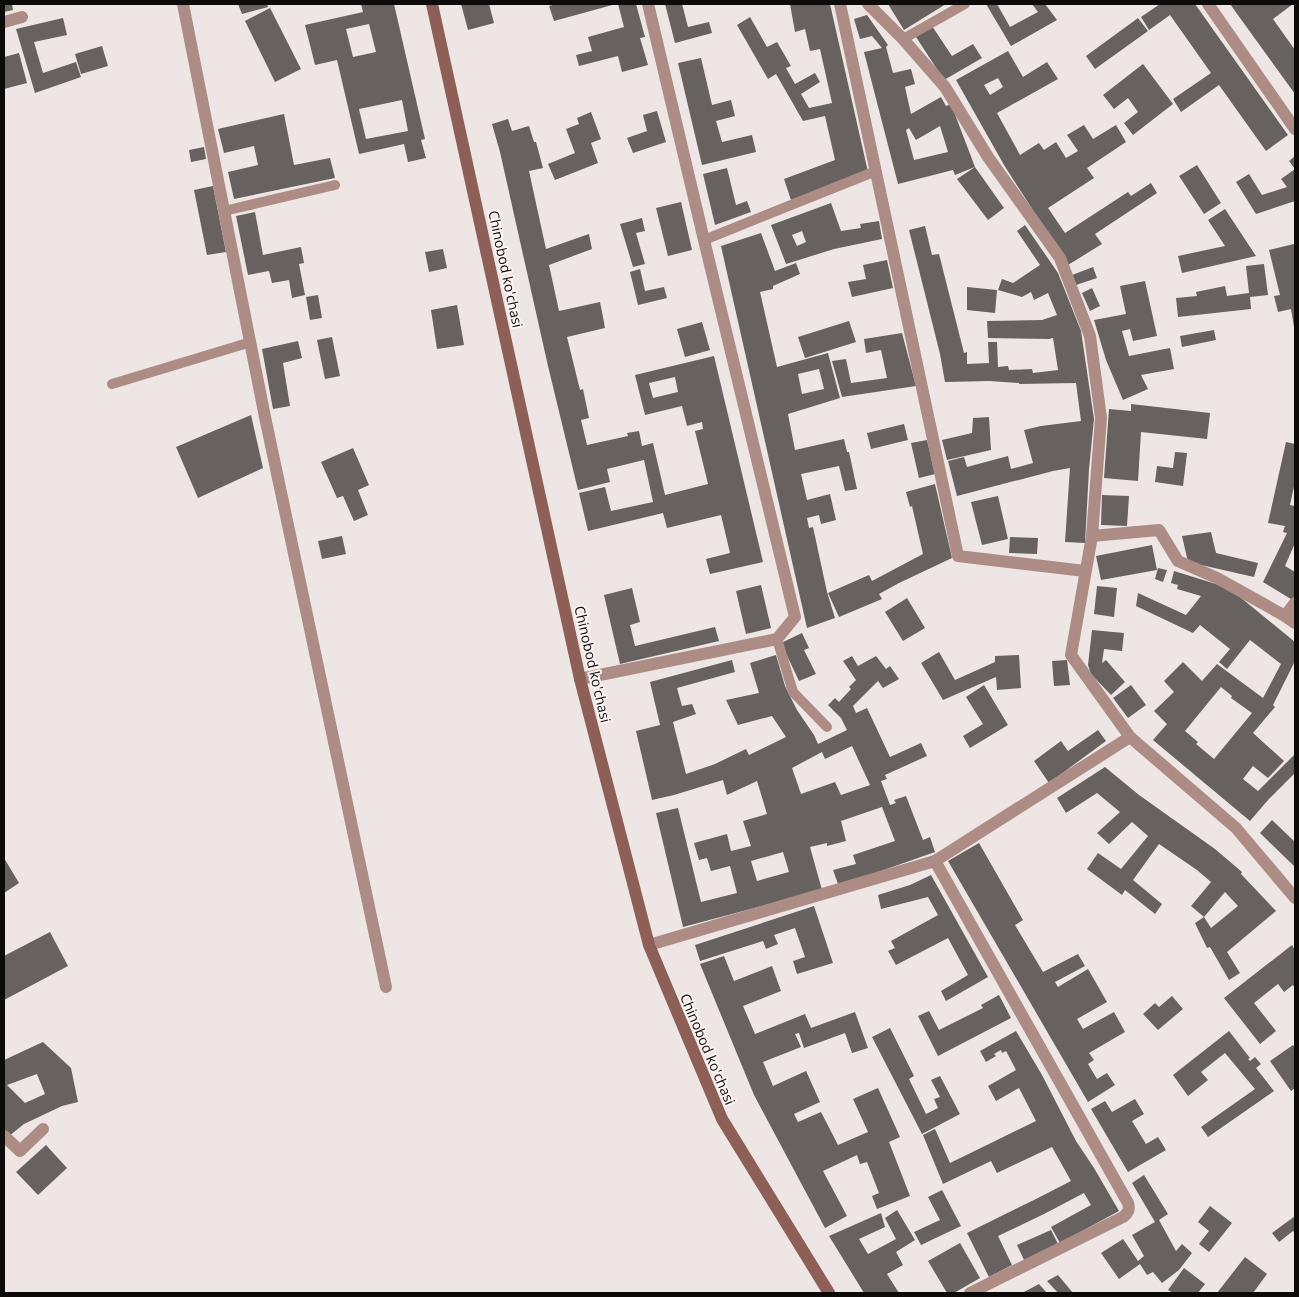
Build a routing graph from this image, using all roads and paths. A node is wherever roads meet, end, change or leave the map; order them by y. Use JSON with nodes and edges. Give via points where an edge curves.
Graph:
{"nodes":[{"id":1,"x":183,"y":4,"type":"edge"},
{"id":2,"x":432,"y":4,"type":"edge"},
{"id":3,"x":648,"y":4,"type":"edge"},
{"id":4,"x":840,"y":4,"type":"edge"},
{"id":5,"x":868,"y":4,"type":"edge"},
{"id":6,"x":965,"y":4,"type":"edge"},
{"id":7,"x":1208,"y":4,"type":"edge"},
{"id":8,"x":22,"y":18,"type":"dead end"},
{"id":9,"x":4,"y":22,"type":"edge"},
{"id":10,"x":903,"y":39,"type":"junction"},
{"id":11,"x":1295,"y":129,"type":"edge"},
{"id":12,"x":876,"y":171,"type":"junction"},
{"id":13,"x":335,"y":185,"type":"dead end"},
{"id":14,"x":224,"y":211,"type":"junction"},
{"id":15,"x":704,"y":240,"type":"junction"},
{"id":16,"x":251,"y":342,"type":"junction"},
{"id":17,"x":112,"y":384,"type":"dead end"},
{"id":18,"x":1092,"y":536,"type":"junction"},
{"id":19,"x":1085,"y":571,"type":"junction"},
{"id":20,"x":1295,"y":603,"type":"edge"},
{"id":21,"x":1290,"y":619,"type":"edge"},
{"id":22,"x":776,"y":639,"type":"junction"},
{"id":23,"x":580,"y":679,"type":"junction"},
{"id":24,"x":827,"y":727,"type":"dead end"},
{"id":25,"x":1130,"y":737,"type":"junction"},
{"id":26,"x":935,"y":861,"type":"junction"},
{"id":27,"x":1295,"y":898,"type":"edge"},
{"id":28,"x":649,"y":945,"type":"junction"},
{"id":29,"x":386,"y":987,"type":"dead end"},
{"id":30,"x":43,"y":1129,"type":"dead end"},
{"id":31,"x":4,"y":1136,"type":"edge"},
{"id":32,"x":829,"y":1293,"type":"edge"},
{"id":33,"x":970,"y":1293,"type":"edge"}],
"edges":[{"from":1,"to":14,"type":"street"},
{"from":2,"to":23,"type":"street","name":"Chinobod ko'chasi"},
{"from":3,"to":15,"type":"street"},
{"from":4,"to":12,"type":"street"},
{"from":5,"to":10,"type":"street"},
{"from":6,"to":10,"type":"lane"},
{"from":7,"to":11,"type":"street"},
{"from":8,"to":9,"type":"street"},
{"from":10,"to":18,"type":"street","via":[[945,88],[988,157],[1060,258],[1090,336],[1101,418]]},
{"from":12,"to":15,"type":"lane"},
{"from":12,"to":19,"type":"street","via":[[958,556]]},
{"from":13,"to":14,"type":"lane"},
{"from":14,"to":16,"type":"street"},
{"from":15,"to":22,"type":"street","via":[[795,617]]},
{"from":16,"to":17,"type":"lane"},
{"from":16,"to":29,"type":"street"},
{"from":18,"to":19,"type":"street"},
{"from":18,"to":21,"type":"street","via":[[1159,530],[1178,561],[1217,578]]},
{"from":19,"to":25,"type":"street","via":[[1071,655]]},
{"from":20,"to":21,"type":"street"},
{"from":22,"to":23,"type":"street"},
{"from":22,"to":24,"type":"lane","via":[[793,692]]},
{"from":23,"to":28,"type":"street","name":"Chinobod ko'chasi"},
{"from":25,"to":26,"type":"street"},
{"from":25,"to":27,"type":"street","via":[[1236,828]]},
{"from":26,"to":28,"type":"street"},
{"from":26,"to":33,"type":"street","via":[[1130,1208],[1123,1218]]},
{"from":28,"to":32,"type":"street","name":"Chinobod ko'chasi","via":[[722,1119]]},
{"from":30,"to":31,"type":"street","via":[[20,1151]]}]}
